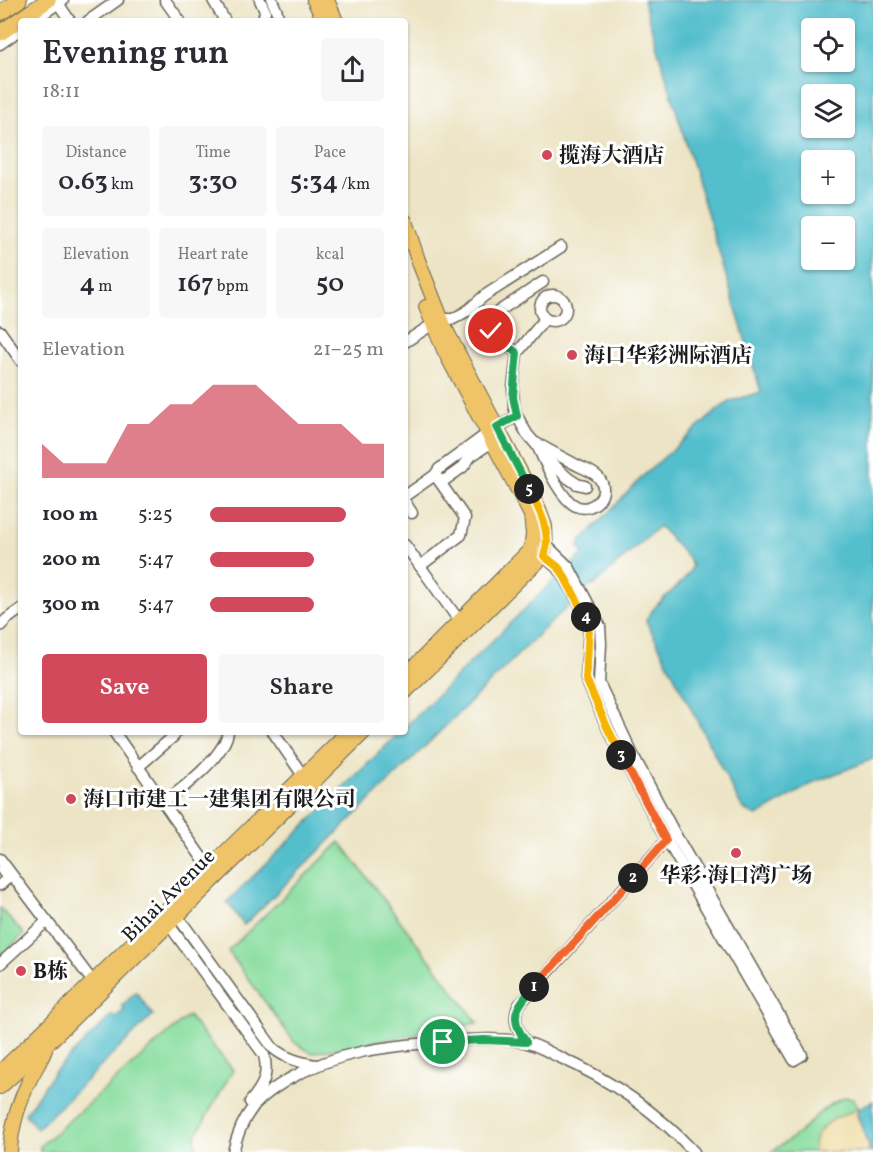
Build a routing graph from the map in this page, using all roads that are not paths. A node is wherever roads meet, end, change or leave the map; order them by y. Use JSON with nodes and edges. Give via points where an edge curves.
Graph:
{"nodes":[{"id":1,"x":19,"y":0,"type":"edge"},
{"id":2,"x":118,"y":0,"type":"edge"},
{"id":3,"x":165,"y":0,"type":"edge"},
{"id":4,"x":213,"y":0,"type":"edge"},
{"id":5,"x":260,"y":0,"type":"edge"},
{"id":6,"x":272,"y":0,"type":"edge"},
{"id":7,"x":314,"y":0,"type":"edge"},
{"id":8,"x":327,"y":0,"type":"edge"},
{"id":9,"x":56,"y":1,"type":"edge"},
{"id":10,"x":0,"y":13,"type":"edge"},
{"id":11,"x":26,"y":18,"type":"edge"},
{"id":12,"x":36,"y":18,"type":"edge"},
{"id":13,"x":68,"y":18,"type":"edge"},
{"id":14,"x":92,"y":18,"type":"edge"},
{"id":15,"x":178,"y":18,"type":"edge"},
{"id":16,"x":223,"y":18,"type":"edge"},
{"id":17,"x":263,"y":18,"type":"edge"},
{"id":18,"x":278,"y":18,"type":"edge"},
{"id":19,"x":323,"y":18,"type":"edge"},
{"id":20,"x":335,"y":18,"type":"edge"},
{"id":21,"x":18,"y":23,"type":"edge"},
{"id":22,"x":18,"y":31,"type":"edge"},
{"id":23,"x":0,"y":33,"type":"edge"},
{"id":24,"x":0,"y":44,"type":"edge"},
{"id":25,"x":408,"y":230,"type":"edge"},
{"id":26,"x":561,"y":247,"type":"dead end"},
{"id":27,"x":408,"y":256,"type":"edge"},
{"id":28,"x":543,"y":282,"type":"dead end"},
{"id":29,"x":467,"y":310,"type":"junction"},
{"id":30,"x":435,"y":318,"type":"junction"},
{"id":31,"x":545,"y":319,"type":"dead end"},
{"id":32,"x":484,"y":321,"type":"junction"},
{"id":33,"x":0,"y":331,"type":"edge"},
{"id":34,"x":408,"y":332,"type":"edge"},
{"id":35,"x":408,"y":340,"type":"edge"},
{"id":36,"x":0,"y":342,"type":"edge"},
{"id":37,"x":517,"y":353,"type":"junction"},
{"id":38,"x":18,"y":357,"type":"edge"},
{"id":39,"x":18,"y":368,"type":"edge"},
{"id":40,"x":517,"y":416,"type":"junction"},
{"id":41,"x":495,"y":434,"type":"junction"},
{"id":42,"x":536,"y":443,"type":"junction"},
{"id":43,"x":435,"y":475,"type":"junction"},
{"id":44,"x":585,"y":486,"type":"dead end"},
{"id":45,"x":408,"y":494,"type":"edge"},
{"id":46,"x":408,"y":507,"type":"edge"},
{"id":47,"x":412,"y":513,"type":"dead end"},
{"id":48,"x":532,"y":540,"type":"junction"},
{"id":49,"x":408,"y":549,"type":"edge"},
{"id":50,"x":545,"y":551,"type":"junction"},
{"id":51,"x":420,"y":566,"type":"junction"},
{"id":52,"x":18,"y":603,"type":"edge"},
{"id":53,"x":18,"y":611,"type":"edge"},
{"id":54,"x":0,"y":616,"type":"edge"},
{"id":55,"x":460,"y":622,"type":"junction"},
{"id":56,"x":0,"y":626,"type":"edge"},
{"id":57,"x":408,"y":673,"type":"edge"},
{"id":58,"x":408,"y":689,"type":"edge"},
{"id":59,"x":116,"y":735,"type":"edge"},
{"id":60,"x":174,"y":735,"type":"edge"},
{"id":61,"x":227,"y":735,"type":"edge"},
{"id":62,"x":275,"y":735,"type":"edge"},
{"id":63,"x":282,"y":735,"type":"edge"},
{"id":64,"x":345,"y":735,"type":"edge"},
{"id":65,"x":360,"y":735,"type":"edge"},
{"id":66,"x":138,"y":767,"type":"junction"},
{"id":67,"x":309,"y":778,"type":"junction"},
{"id":68,"x":163,"y":803,"type":"junction"},
{"id":69,"x":671,"y":838,"type":"junction"},
{"id":70,"x":0,"y":859,"type":"edge"},
{"id":71,"x":0,"y":867,"type":"edge"},
{"id":72,"x":209,"y":868,"type":"junction"},
{"id":73,"x":0,"y":885,"type":"edge"},
{"id":74,"x":170,"y":915,"type":"junction"},
{"id":75,"x":47,"y":921,"type":"junction"},
{"id":76,"x":0,"y":964,"type":"edge"},
{"id":77,"x":93,"y":982,"type":"junction"},
{"id":78,"x":526,"y":1042,"type":"junction"},
{"id":79,"x":47,"y":1044,"type":"junction"},
{"id":80,"x":317,"y":1065,"type":"junction"},
{"id":81,"x":0,"y":1072,"type":"edge"},
{"id":82,"x":0,"y":1087,"type":"edge"},
{"id":83,"x":10,"y":1152,"type":"edge"},
{"id":84,"x":227,"y":1152,"type":"edge"},
{"id":85,"x":233,"y":1152,"type":"edge"},
{"id":86,"x":694,"y":1152,"type":"edge"}],
"edges":[{"from":1,"to":10,"type":"highway"},
{"from":2,"to":14,"type":"street"},
{"from":3,"to":15,"type":"street"},
{"from":4,"to":16,"type":"street"},
{"from":5,"to":17,"type":"street"},
{"from":6,"to":18,"type":"street"},
{"from":7,"to":19,"type":"main road"},
{"from":8,"to":20,"type":"main road"},
{"from":9,"to":11,"type":"highway"},
{"from":9,"to":12,"type":"street"},
{"from":9,"to":13,"type":"street"},
{"from":21,"to":23,"type":"highway"},
{"from":22,"to":24,"type":"street"},
{"from":25,"to":30,"type":"main road"},
{"from":26,"to":29,"type":"street"},
{"from":27,"to":30,"type":"main road"},
{"from":28,"to":32,"type":"street"},
{"from":29,"to":30,"type":"street","via":[[453,319]]},
{"from":29,"to":32,"type":"street"},
{"from":30,"to":34,"type":"street"},
{"from":30,"to":35,"type":"street"},
{"from":30,"to":41,"type":"main road","via":[[444,350]]},
{"from":31,"to":37,"type":"street"},
{"from":32,"to":37,"type":"street","via":[[499,340]]},
{"from":33,"to":38,"type":"street"},
{"from":36,"to":39,"type":"street"},
{"from":37,"to":40,"type":"street","via":[[513,388]]},
{"from":40,"to":41,"type":"street"},
{"from":40,"to":42,"type":"street"},
{"from":41,"to":43,"type":"street","via":[[463,458],[463,467],[445,480]]},
{"from":41,"to":48,"type":"main road","via":[[531,515]]},
{"from":41,"to":50,"type":"main road","via":[[536,502],[545,526]]},
{"from":42,"to":42,"type":"street","via":[[599,478],[604,490],[600,500],[590,506],[573,505],[550,474]]},
{"from":42,"to":44,"type":"street","via":[[559,470]]},
{"from":43,"to":45,"type":"street"},
{"from":43,"to":51,"type":"street","via":[[465,518],[461,536]]},
{"from":46,"to":47,"type":"street"},
{"from":48,"to":50,"type":"street"},
{"from":48,"to":55,"type":"main road","via":[[531,549]]},
{"from":49,"to":51,"type":"street"},
{"from":50,"to":58,"type":"main road"},
{"from":50,"to":69,"type":"street","via":[[569,567],[584,604],[600,626],[599,683]]},
{"from":51,"to":55,"type":"street"},
{"from":52,"to":54,"type":"street"},
{"from":53,"to":56,"type":"street"},
{"from":55,"to":57,"type":"main road"},
{"from":59,"to":66,"type":"street"},
{"from":60,"to":66,"type":"street"},
{"from":61,"to":68,"type":"street","via":[[215,756]]},
{"from":62,"to":67,"type":"street"},
{"from":63,"to":67,"type":"street"},
{"from":64,"to":67,"type":"main road","name":"Bihai Avenue"},
{"from":65,"to":67,"type":"main road","name":"Bihai Avenue"},
{"from":66,"to":68,"type":"street"},
{"from":67,"to":72,"type":"main road","name":"Bihai Avenue"},
{"from":67,"to":74,"type":"main road","name":"Bihai Avenue"},
{"from":68,"to":72,"type":"street"},
{"from":69,"to":69,"type":"street","via":[[794,1060],[802,1055]]},
{"from":69,"to":78,"type":"street","via":[[519,1005],[515,1020]]},
{"from":70,"to":75,"type":"street"},
{"from":71,"to":73,"type":"street","via":[[8,878]]},
{"from":72,"to":74,"type":"main road","name":"Bihai Avenue"},
{"from":74,"to":77,"type":"main road","name":"Bihai Avenue"},
{"from":74,"to":79,"type":"main road","name":"Bihai Avenue"},
{"from":74,"to":80,"type":"street","via":[[273,1048],[291,1059]]},
{"from":74,"to":84,"type":"street","via":[[264,1055],[266,1073],[262,1085],[236,1124]]},
{"from":75,"to":76,"type":"street"},
{"from":75,"to":77,"type":"street"},
{"from":77,"to":81,"type":"main road","name":"Bihai Avenue"},
{"from":78,"to":80,"type":"street","via":[[418,1043],[350,1053]]},
{"from":78,"to":86,"type":"street","via":[[613,1085],[657,1116]]},
{"from":79,"to":82,"type":"main road","name":"Bihai Avenue"},
{"from":79,"to":83,"type":"main road","via":[[16,1115]]},
{"from":80,"to":85,"type":"street","via":[[261,1099],[238,1132]]}]}
